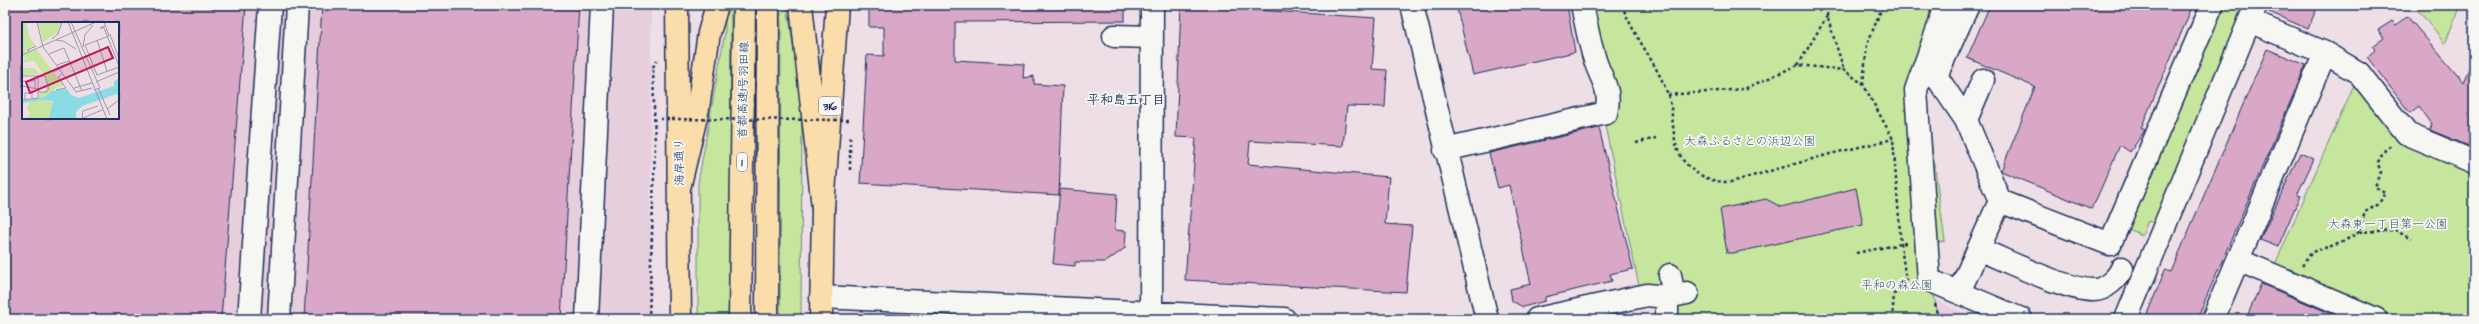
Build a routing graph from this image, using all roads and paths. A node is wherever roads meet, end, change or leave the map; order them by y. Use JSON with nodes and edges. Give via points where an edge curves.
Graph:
{"nodes":[{"id":1,"x":270,"y":5,"type":"edge"},
{"id":2,"x":297,"y":5,"type":"edge"},
{"id":3,"x":602,"y":5,"type":"edge"},
{"id":4,"x":677,"y":5,"type":"edge"},
{"id":5,"x":708,"y":5,"type":"edge"},
{"id":6,"x":717,"y":5,"type":"edge"},
{"id":7,"x":744,"y":5,"type":"edge"},
{"id":8,"x":768,"y":5,"type":"edge"},
{"id":9,"x":801,"y":5,"type":"edge"},
{"id":10,"x":837,"y":5,"type":"edge"},
{"id":11,"x":1152,"y":5,"type":"edge"},
{"id":12,"x":1412,"y":5,"type":"edge"},
{"id":13,"x":1582,"y":5,"type":"edge"},
{"id":14,"x":1622,"y":5,"type":"edge"},
{"id":15,"x":1828,"y":5,"type":"edge"},
{"id":16,"x":1883,"y":5,"type":"edge"},
{"id":17,"x":1944,"y":5,"type":"edge"},
{"id":18,"x":1968,"y":5,"type":"edge"},
{"id":19,"x":2212,"y":5,"type":"edge"},
{"id":20,"x":2252,"y":13,"type":"edge"},
{"id":21,"x":1827,"y":16,"type":"junction"},
{"id":22,"x":709,"y":33,"type":"junction"},
{"id":23,"x":1114,"y":36,"type":"dead end"},
{"id":24,"x":1152,"y":37,"type":"junction"},
{"id":25,"x":2324,"y":53,"type":"junction"},
{"id":26,"x":660,"y":54,"type":"dead end"},
{"id":27,"x":1798,"y":66,"type":"junction"},
{"id":28,"x":1844,"y":70,"type":"junction"},
{"id":29,"x":1983,"y":80,"type":"dead end"},
{"id":30,"x":1863,"y":84,"type":"junction"},
{"id":31,"x":1668,"y":96,"type":"junction"},
{"id":32,"x":660,"y":119,"type":"dead end"},
{"id":33,"x":1966,"y":120,"type":"junction"},
{"id":34,"x":1656,"y":138,"type":"dead end"},
{"id":35,"x":1893,"y":139,"type":"junction"},
{"id":36,"x":1636,"y":143,"type":"dead end"},
{"id":37,"x":1445,"y":150,"type":"junction"},
{"id":38,"x":2385,"y":150,"type":"dead end"},
{"id":39,"x":2474,"y":162,"type":"edge"},
{"id":40,"x":850,"y":170,"type":"dead end"},
{"id":41,"x":680,"y":184,"type":"junction"},
{"id":42,"x":2000,"y":201,"type":"junction"},
{"id":43,"x":823,"y":208,"type":"junction"},
{"id":44,"x":2359,"y":232,"type":"junction"},
{"id":45,"x":1926,"y":236,"type":"junction"},
{"id":46,"x":2411,"y":239,"type":"dead end"},
{"id":47,"x":1901,"y":245,"type":"junction"},
{"id":48,"x":1978,"y":249,"type":"junction"},
{"id":49,"x":1856,"y":253,"type":"dead end"},
{"id":50,"x":2238,"y":260,"type":"junction"},
{"id":51,"x":2122,"y":268,"type":"dead end"},
{"id":52,"x":1670,"y":275,"type":"dead end"},
{"id":53,"x":1929,"y":280,"type":"junction"},
{"id":54,"x":2290,"y":282,"type":"junction"},
{"id":55,"x":1907,"y":289,"type":"junction"},
{"id":56,"x":1958,"y":292,"type":"junction"},
{"id":57,"x":1677,"y":295,"type":"junction"},
{"id":58,"x":821,"y":297,"type":"junction"},
{"id":59,"x":1151,"y":316,"type":"edge"},
{"id":60,"x":680,"y":318,"type":"edge"},
{"id":61,"x":249,"y":319,"type":"edge"},
{"id":62,"x":279,"y":319,"type":"edge"},
{"id":63,"x":587,"y":319,"type":"edge"},
{"id":64,"x":649,"y":319,"type":"edge"},
{"id":65,"x":740,"y":319,"type":"edge"},
{"id":66,"x":767,"y":319,"type":"edge"},
{"id":67,"x":821,"y":319,"type":"edge"},
{"id":68,"x":1284,"y":319,"type":"edge"},
{"id":69,"x":1487,"y":319,"type":"edge"},
{"id":70,"x":1537,"y":319,"type":"edge"},
{"id":71,"x":1667,"y":319,"type":"edge"},
{"id":72,"x":1892,"y":319,"type":"edge"},
{"id":73,"x":2020,"y":319,"type":"edge"},
{"id":74,"x":2126,"y":319,"type":"edge"},
{"id":75,"x":2212,"y":319,"type":"edge"},
{"id":76,"x":2376,"y":319,"type":"edge"}],
"edges":[{"from":1,"to":61,"type":"street"},
{"from":2,"to":62,"type":"street"},
{"from":3,"to":63,"type":"street"},
{"from":4,"to":41,"type":"main road","name":"海岸通り"},
{"from":5,"to":22,"type":"main road"},
{"from":6,"to":22,"type":"main road"},
{"from":7,"to":65,"type":"main road","name":"首都高速1号羽田線","number":"1"},
{"from":8,"to":66,"type":"main road","name":"首都高速1号羽田線"},
{"from":9,"to":43,"type":"main road"},
{"from":10,"to":43,"type":"main road","number":"316"},
{"from":11,"to":24,"type":"street"},
{"from":12,"to":37,"type":"street"},
{"from":13,"to":37,"type":"street","via":[[1595,61],[1605,80],[1609,101],[1606,113]]},
{"from":14,"to":31,"type":"path"},
{"from":15,"to":21,"type":"path"},
{"from":16,"to":30,"type":"path","via":[[1867,45]]},
{"from":17,"to":45,"type":"street","via":[[1916,90]]},
{"from":18,"to":33,"type":"street","via":[[1936,76]]},
{"from":19,"to":42,"type":"street","via":[[2110,244]]},
{"from":20,"to":25,"type":"street"},
{"from":20,"to":74,"type":"street"},
{"from":21,"to":27,"type":"path"},
{"from":21,"to":28,"type":"path"},
{"from":22,"to":41,"type":"main road","via":[[698,108]]},
{"from":23,"to":24,"type":"street"},
{"from":24,"to":59,"type":"street"},
{"from":25,"to":39,"type":"street","via":[[2359,73],[2407,134]]},
{"from":25,"to":50,"type":"street"},
{"from":26,"to":64,"type":"path","via":[[653,67],[655,147]]},
{"from":27,"to":28,"type":"path"},
{"from":27,"to":31,"type":"path","via":[[1744,90]]},
{"from":28,"to":30,"type":"path"},
{"from":29,"to":33,"type":"street"},
{"from":30,"to":35,"type":"path"},
{"from":31,"to":35,"type":"path","via":[[1681,157],[1695,172],[1720,182],[1731,182]]},
{"from":32,"to":40,"type":"path","bridge":true,"via":[[850,120]]},
{"from":33,"to":42,"type":"street"},
{"from":34,"to":36,"type":"path"},
{"from":35,"to":47,"type":"path"},
{"from":37,"to":69,"type":"street"},
{"from":38,"to":44,"type":"path","via":[[2378,162],[2380,172],[2375,187],[2385,192],[2379,204],[2365,212]]},
{"from":41,"to":60,"type":"main road","name":"海岸通り"},
{"from":42,"to":48,"type":"street"},
{"from":43,"to":58,"type":"main road","number":"316"},
{"from":44,"to":46,"type":"path","via":[[2394,230]]},
{"from":44,"to":54,"type":"path","via":[[2341,243],[2312,252]]},
{"from":45,"to":47,"type":"path"},
{"from":45,"to":53,"type":"street"},
{"from":47,"to":49,"type":"path"},
{"from":47,"to":55,"type":"path"},
{"from":48,"to":51,"type":"street","via":[[2074,288],[2095,290],[2119,276]]},
{"from":48,"to":56,"type":"street"},
{"from":50,"to":54,"type":"street"},
{"from":50,"to":75,"type":"street"},
{"from":52,"to":57,"type":"street"},
{"from":53,"to":55,"type":"path"},
{"from":53,"to":56,"type":"street"},
{"from":54,"to":76,"type":"street"},
{"from":55,"to":72,"type":"path","via":[[1894,294]]},
{"from":56,"to":73,"type":"street"},
{"from":57,"to":70,"type":"street","via":[[1647,295]]},
{"from":57,"to":71,"type":"street"},
{"from":58,"to":59,"type":"street"},
{"from":58,"to":67,"type":"main road","number":"316"},
{"from":59,"to":68,"type":"street"}]}
